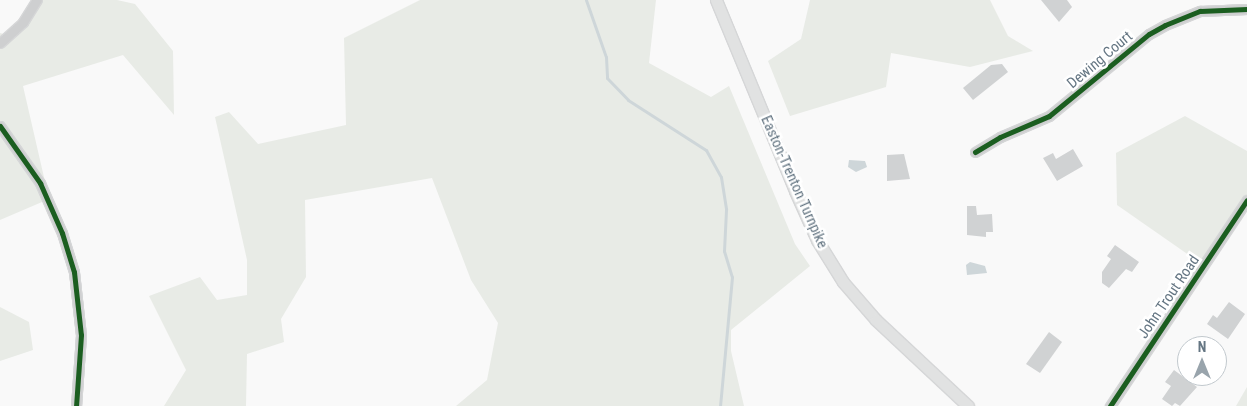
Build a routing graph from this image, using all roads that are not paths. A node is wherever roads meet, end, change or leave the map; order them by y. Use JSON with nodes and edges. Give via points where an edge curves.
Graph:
{"nodes":[{"id":1,"x":37,"y":0,"type":"edge"},
{"id":2,"x":716,"y":0,"type":"edge"},
{"id":3,"x":1247,"y":9,"type":"edge"},
{"id":4,"x":0,"y":44,"type":"edge"},
{"id":5,"x":0,"y":126,"type":"edge"},
{"id":6,"x":975,"y":152,"type":"dead end"},
{"id":7,"x":1247,"y":200,"type":"edge"},
{"id":8,"x":76,"y":406,"type":"edge"},
{"id":9,"x":968,"y":406,"type":"edge"},
{"id":10,"x":1110,"y":406,"type":"edge"}],
"edges":[{"from":1,"to":4,"type":"street","via":[[23,22]]},
{"from":2,"to":9,"type":"main road","name":"Easton-Trenton Turnpike","via":[[817,240],[843,282],[876,320]]},
{"from":3,"to":6,"type":"street","name":"Dewing Court","via":[[1200,11],[1165,24],[1049,116],[1000,137]]},
{"from":5,"to":8,"type":"street","via":[[40,184],[62,233],[74,272],[81,335]]},
{"from":7,"to":10,"type":"street","name":"John Trout Road"}]}
